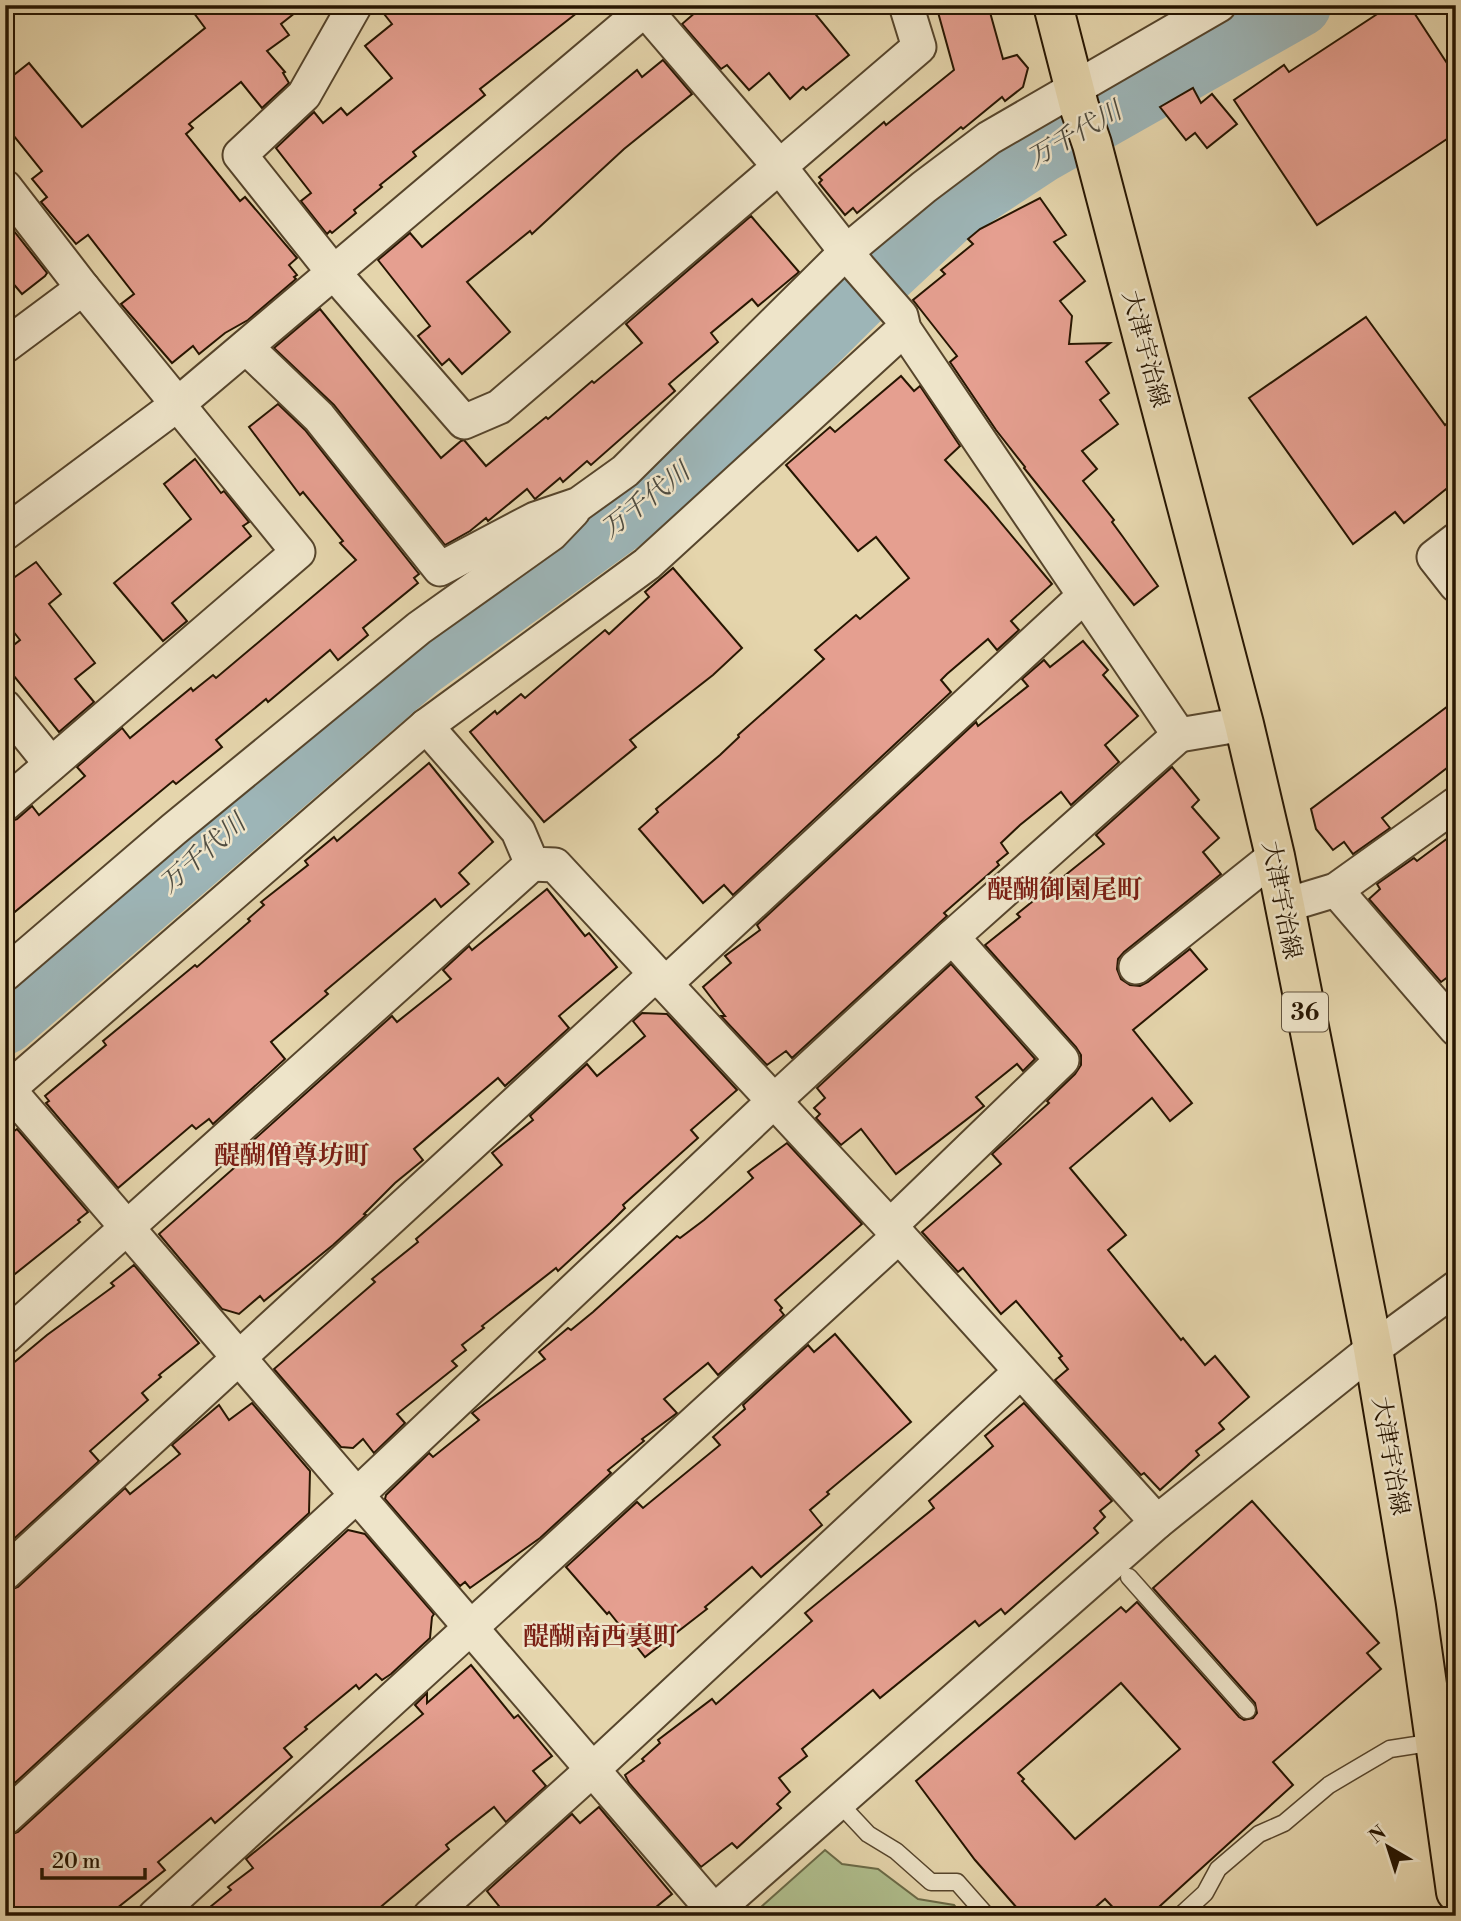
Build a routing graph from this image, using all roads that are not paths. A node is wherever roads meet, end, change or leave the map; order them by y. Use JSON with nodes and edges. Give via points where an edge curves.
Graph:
{"nodes":[{"id":1,"x":355,"y":5,"type":"edge"},
{"id":2,"x":906,"y":5,"type":"edge"},
{"id":3,"x":1053,"y":5,"type":"edge"},
{"id":4,"x":1219,"y":5,"type":"edge"},
{"id":5,"x":645,"y":7,"type":"edge"},
{"id":6,"x":1077,"y":98,"type":"junction"},
{"id":7,"x":779,"y":166,"type":"junction"},
{"id":8,"x":5,"y":187,"type":"edge"},
{"id":9,"x":853,"y":260,"type":"junction"},
{"id":10,"x":334,"y":272,"type":"junction"},
{"id":11,"x":83,"y":288,"type":"junction"},
{"id":12,"x":902,"y":323,"type":"junction"},
{"id":13,"x":5,"y":346,"type":"edge"},
{"id":14,"x":246,"y":347,"type":"junction"},
{"id":15,"x":178,"y":404,"type":"junction"},
{"id":16,"x":579,"y":504,"type":"junction"},
{"id":17,"x":5,"y":533,"type":"edge"},
{"id":18,"x":1456,"y":540,"type":"edge"},
{"id":19,"x":1456,"y":585,"type":"edge"},
{"id":20,"x":1084,"y":596,"type":"junction"},
{"id":21,"x":5,"y":706,"type":"edge"},
{"id":22,"x":1244,"y":724,"type":"junction"},
{"id":23,"x":426,"y":726,"type":"junction"},
{"id":24,"x":1179,"y":735,"type":"junction"},
{"id":25,"x":51,"y":764,"type":"junction"},
{"id":26,"x":5,"y":804,"type":"edge"},
{"id":27,"x":1456,"y":804,"type":"edge"},
{"id":28,"x":1275,"y":856,"type":"junction"},
{"id":29,"x":531,"y":864,"type":"junction"},
{"id":30,"x":1336,"y":891,"type":"junction"},
{"id":31,"x":1283,"y":906,"type":"junction"},
{"id":32,"x":952,"y":937,"type":"junction"},
{"id":33,"x":1136,"y":967,"type":"dead end"},
{"id":34,"x":5,"y":974,"type":"edge"},
{"id":35,"x":661,"y":979,"type":"junction"},
{"id":36,"x":1451,"y":1015,"type":"edge"},
{"id":37,"x":7,"y":1091,"type":"edge"},
{"id":38,"x":774,"y":1101,"type":"junction"},
{"id":39,"x":127,"y":1227,"type":"junction"},
{"id":40,"x":894,"y":1231,"type":"junction"},
{"id":41,"x":1453,"y":1297,"type":"edge"},
{"id":42,"x":5,"y":1337,"type":"edge"},
{"id":43,"x":1373,"y":1349,"type":"junction"},
{"id":44,"x":239,"y":1358,"type":"junction"},
{"id":45,"x":1020,"y":1372,"type":"junction"},
{"id":46,"x":357,"y":1495,"type":"junction"},
{"id":47,"x":1157,"y":1522,"type":"junction"},
{"id":48,"x":5,"y":1573,"type":"edge"},
{"id":49,"x":1129,"y":1577,"type":"dead end"},
{"id":50,"x":471,"y":1629,"type":"junction"},
{"id":51,"x":1247,"y":1710,"type":"dead end"},
{"id":52,"x":1435,"y":1742,"type":"junction"},
{"id":53,"x":592,"y":1770,"type":"junction"},
{"id":54,"x":838,"y":1802,"type":"junction"},
{"id":55,"x":5,"y":1818,"type":"edge"},
{"id":56,"x":1456,"y":1892,"type":"edge"},
{"id":57,"x":711,"y":1913,"type":"edge"},
{"id":58,"x":155,"y":1916,"type":"edge"},
{"id":59,"x":430,"y":1916,"type":"edge"},
{"id":60,"x":987,"y":1916,"type":"edge"},
{"id":61,"x":1180,"y":1916,"type":"edge"}],
"edges":[{"from":1,"to":10,"type":"street","via":[[304,95],[240,155]]},
{"from":2,"to":7,"type":"street","via":[[919,47]]},
{"from":3,"to":6,"type":"main road","name":"大津宇治線","number":"36"},
{"from":4,"to":6,"type":"street"},
{"from":5,"to":7,"type":"street"},
{"from":5,"to":10,"type":"street"},
{"from":6,"to":9,"type":"street","via":[[989,138],[924,187]]},
{"from":6,"to":22,"type":"main road","name":"大津宇治線","number":"36"},
{"from":7,"to":9,"type":"street"},
{"from":7,"to":10,"type":"street","via":[[499,407],[464,422]]},
{"from":8,"to":11,"type":"street"},
{"from":9,"to":12,"type":"street"},
{"from":9,"to":16,"type":"street","via":[[625,471]]},
{"from":10,"to":14,"type":"street"},
{"from":11,"to":13,"type":"street"},
{"from":11,"to":15,"type":"street"},
{"from":12,"to":20,"type":"street"},
{"from":12,"to":23,"type":"street","via":[[647,564]]},
{"from":14,"to":15,"type":"street"},
{"from":14,"to":16,"type":"street","via":[[319,417],[440,569],[535,519]]},
{"from":15,"to":17,"type":"street"},
{"from":15,"to":25,"type":"street","via":[[298,552]]},
{"from":16,"to":34,"type":"street","via":[[551,534],[419,628]]},
{"from":18,"to":19,"type":"street","via":[[1434,557]]},
{"from":20,"to":24,"type":"street"},
{"from":20,"to":35,"type":"street"},
{"from":21,"to":25,"type":"street"},
{"from":22,"to":24,"type":"street"},
{"from":22,"to":28,"type":"main road","name":"大津宇治線","number":"36"},
{"from":23,"to":29,"type":"street","via":[[518,831]]},
{"from":23,"to":37,"type":"street"},
{"from":24,"to":32,"type":"street"},
{"from":25,"to":26,"type":"street"},
{"from":27,"to":30,"type":"street"},
{"from":28,"to":31,"type":"main road","name":"大津宇治線","number":"36"},
{"from":28,"to":33,"type":"street"},
{"from":29,"to":35,"type":"street","via":[[555,864]]},
{"from":29,"to":39,"type":"street"},
{"from":30,"to":31,"type":"street"},
{"from":30,"to":36,"type":"street"},
{"from":31,"to":43,"type":"main road","name":"大津宇治線","number":"36"},
{"from":32,"to":38,"type":"street"},
{"from":32,"to":40,"type":"street","via":[[1062,1060]]},
{"from":35,"to":38,"type":"street"},
{"from":35,"to":44,"type":"street"},
{"from":37,"to":39,"type":"street"},
{"from":38,"to":40,"type":"street"},
{"from":38,"to":46,"type":"street"},
{"from":39,"to":42,"type":"street"},
{"from":39,"to":44,"type":"street"},
{"from":40,"to":45,"type":"street"},
{"from":40,"to":50,"type":"street"},
{"from":41,"to":43,"type":"street"},
{"from":43,"to":47,"type":"street"},
{"from":43,"to":52,"type":"main road","name":"大津宇治線","number":"36"},
{"from":44,"to":46,"type":"street"},
{"from":44,"to":48,"type":"street"},
{"from":45,"to":47,"type":"street"},
{"from":45,"to":53,"type":"street"},
{"from":46,"to":50,"type":"street"},
{"from":46,"to":55,"type":"street"},
{"from":47,"to":54,"type":"street"},
{"from":49,"to":51,"type":"lane"},
{"from":50,"to":53,"type":"street"},
{"from":50,"to":58,"type":"street"},
{"from":52,"to":56,"type":"main road","name":"大津宇治線","number":"36"},
{"from":52,"to":61,"type":"lane","via":[[1390,1749],[1329,1785],[1217,1870],[1205,1893]]},
{"from":53,"to":57,"type":"street"},
{"from":53,"to":59,"type":"street"},
{"from":54,"to":57,"type":"street"},
{"from":54,"to":60,"type":"lane","via":[[868,1834],[931,1882],[957,1882]]}]}
